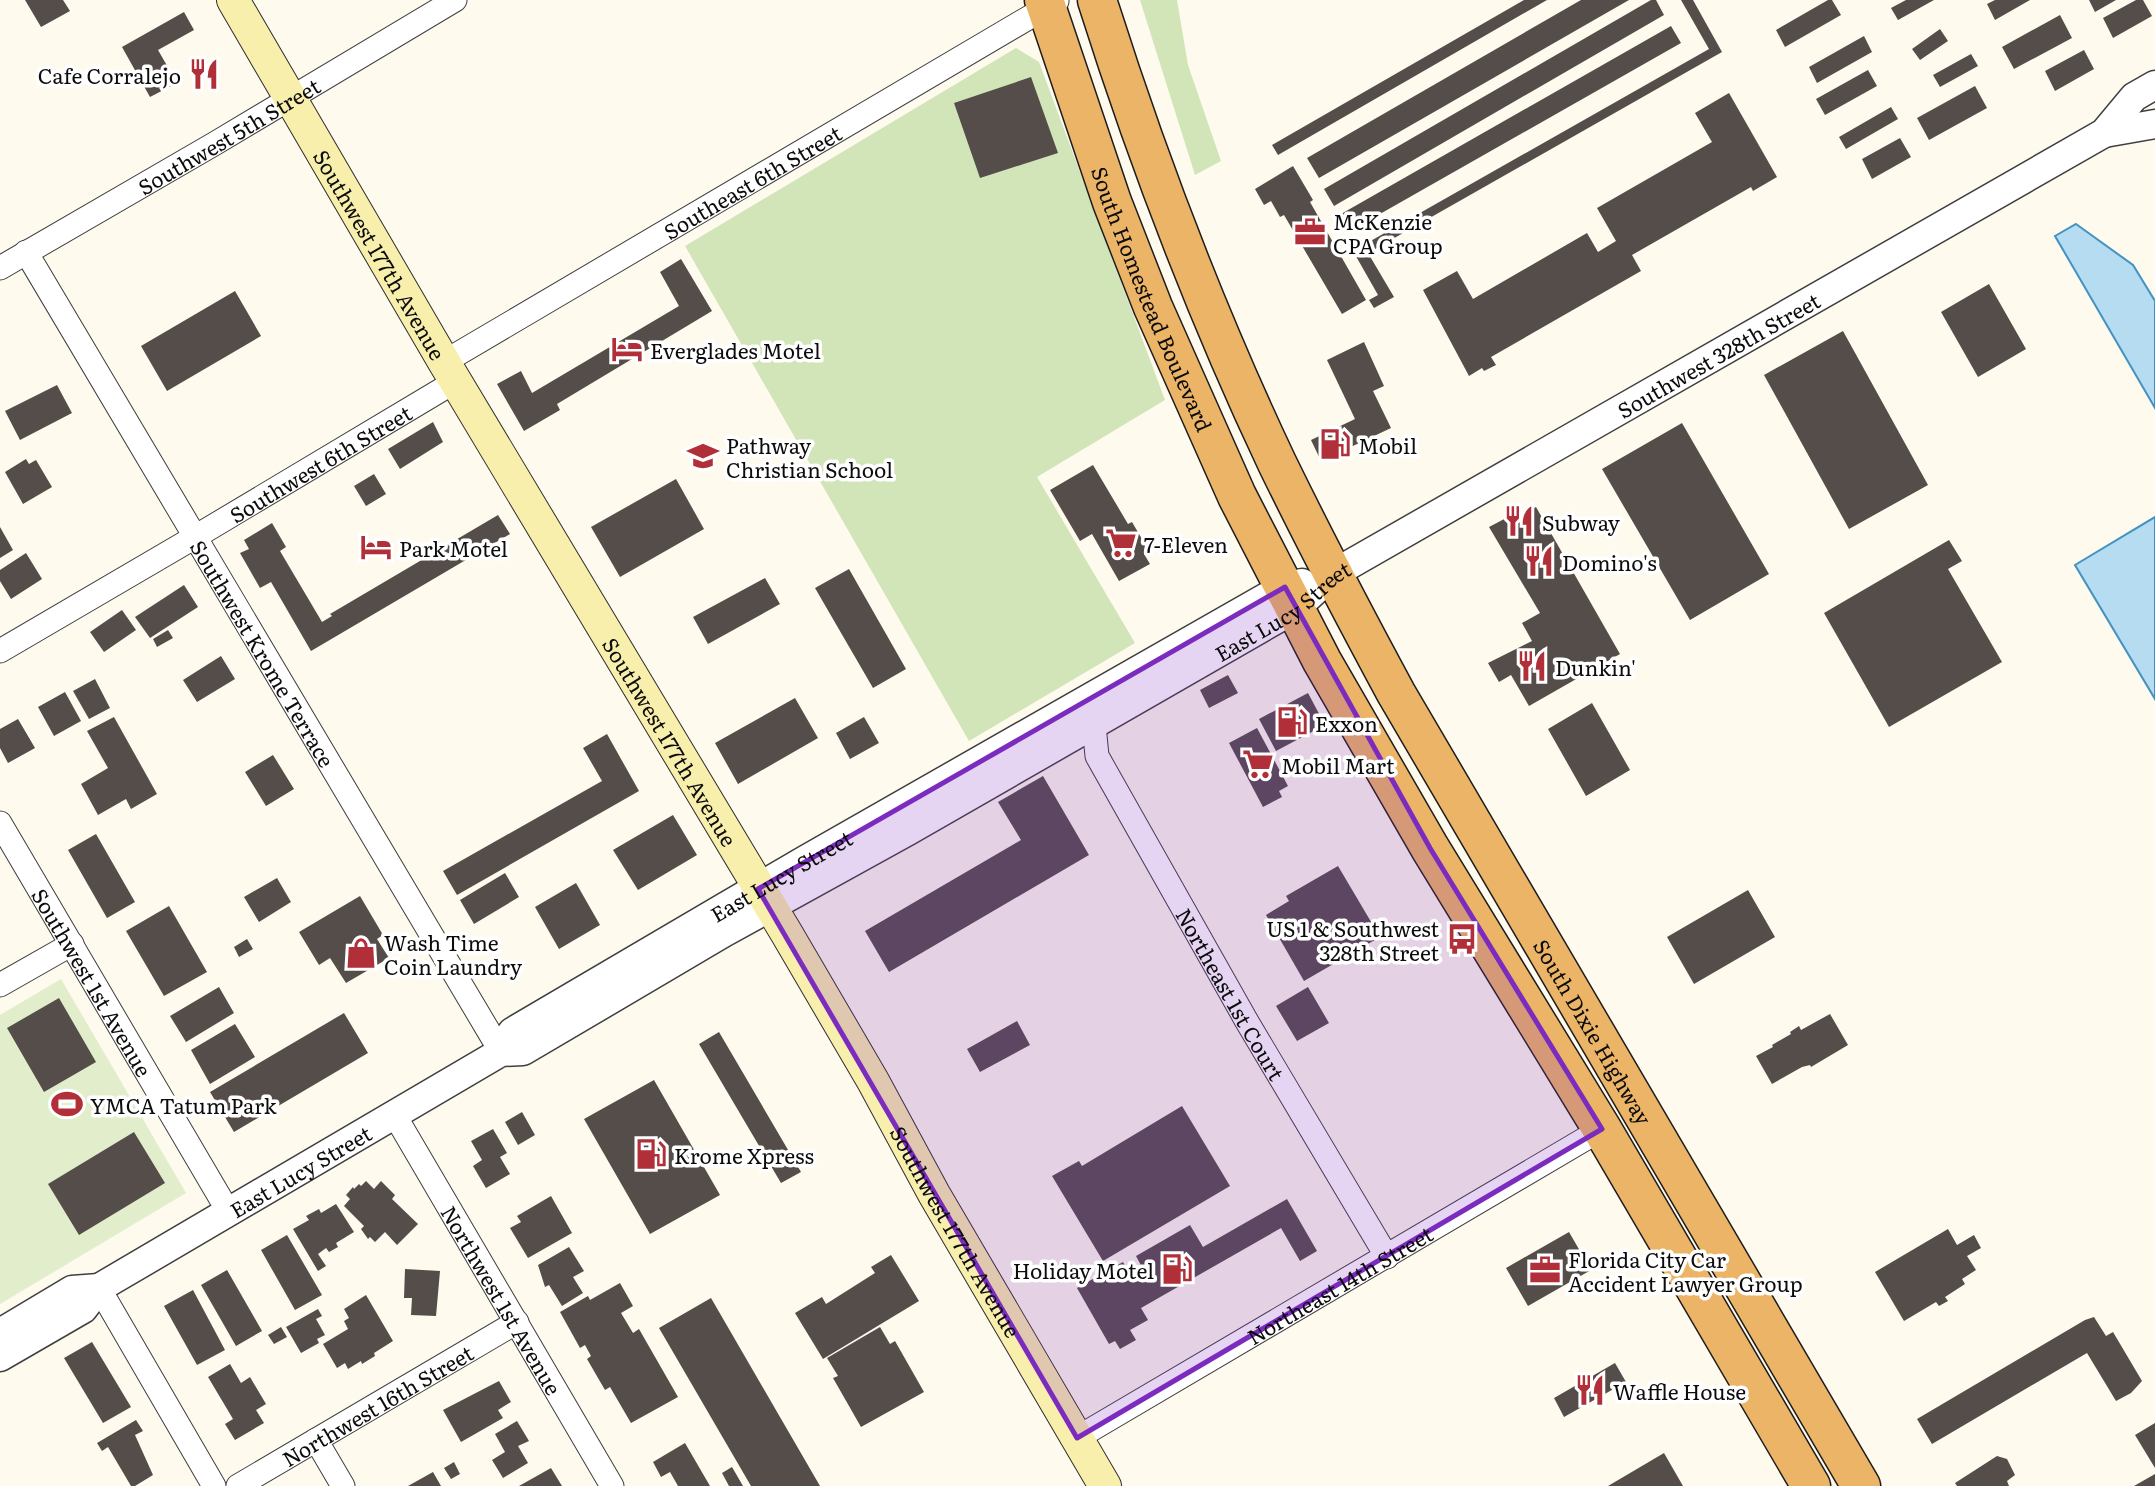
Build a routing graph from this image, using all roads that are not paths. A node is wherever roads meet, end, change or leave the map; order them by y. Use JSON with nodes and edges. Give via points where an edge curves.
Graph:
{"nodes":[{"id":1,"x":233,"y":0,"type":"edge"},
{"id":2,"x":455,"y":0,"type":"edge"},
{"id":3,"x":1097,"y":0,"type":"edge"},
{"id":4,"x":1049,"y":2,"type":"edge"},
{"id":5,"x":2155,"y":85,"type":"edge"},
{"id":6,"x":292,"y":99,"type":"junction"},
{"id":7,"x":2155,"y":124,"type":"edge"},
{"id":8,"x":2104,"y":133,"type":"junction"},
{"id":9,"x":26,"y":252,"type":"junction"},
{"id":10,"x":0,"y":268,"type":"edge"},
{"id":11,"x":450,"y":371,"type":"junction"},
{"id":12,"x":195,"y":537,"type":"junction"},
{"id":13,"x":1333,"y":574,"type":"junction"},
{"id":14,"x":1291,"y":598,"type":"junction"},
{"id":15,"x":0,"y":651,"type":"edge"},
{"id":16,"x":1075,"y":725,"type":"junction"},
{"id":17,"x":0,"y":823,"type":"edge"},
{"id":18,"x":764,"y":899,"type":"junction"},
{"id":19,"x":72,"y":944,"type":"junction"},
{"id":20,"x":0,"y":985,"type":"edge"},
{"id":21,"x":501,"y":1052,"type":"junction"},
{"id":22,"x":394,"y":1114,"type":"junction"},
{"id":23,"x":1602,"y":1129,"type":"junction"},
{"id":24,"x":228,"y":1211,"type":"junction"},
{"id":25,"x":1387,"y":1257,"type":"junction"},
{"id":26,"x":99,"y":1288,"type":"junction"},
{"id":27,"x":517,"y":1322,"type":"junction"},
{"id":28,"x":0,"y":1333,"type":"edge"},
{"id":29,"x":0,"y":1357,"type":"edge"},
{"id":30,"x":1077,"y":1438,"type":"junction"},
{"id":31,"x":316,"y":1440,"type":"junction"},
{"id":32,"x":214,"y":1486,"type":"edge"},
{"id":33,"x":238,"y":1486,"type":"edge"},
{"id":34,"x":343,"y":1486,"type":"edge"},
{"id":35,"x":612,"y":1486,"type":"edge"},
{"id":36,"x":1105,"y":1486,"type":"edge"},
{"id":37,"x":1811,"y":1486,"type":"edge"},
{"id":38,"x":1861,"y":1486,"type":"edge"}],
"edges":[{"from":1,"to":6,"type":"main road","name":"Southwest 177th Avenue"},
{"from":2,"to":6,"type":"street","name":"Southwest 5th Street"},
{"from":3,"to":13,"type":"highway","via":[[1198,283],[1277,462]]},
{"from":4,"to":11,"type":"street","name":"Southeast 6th Street"},
{"from":4,"to":14,"type":"highway","name":"South Homestead Boulevard","via":[[1112,202],[1153,307],[1237,496]]},
{"from":5,"to":8,"type":"street","name":"Southwest 328th Street","via":[[2134,97]]},
{"from":6,"to":9,"type":"street","name":"Southwest 5th Street"},
{"from":6,"to":11,"type":"main road","name":"Southwest 177th Avenue"},
{"from":7,"to":8,"type":"street","name":"Southwest 328th Street"},
{"from":8,"to":13,"type":"street","name":"Southwest 328th Street"},
{"from":9,"to":10,"type":"street","name":"Southwest 5th Street"},
{"from":9,"to":12,"type":"street","name":"Southwest Krome Terrace"},
{"from":11,"to":12,"type":"street","name":"Southwest 6th Street"},
{"from":11,"to":18,"type":"main road","name":"Southwest 177th Avenue"},
{"from":12,"to":15,"type":"street","name":"Southwest 6th Street"},
{"from":12,"to":21,"type":"street","name":"Southwest Krome Terrace"},
{"from":13,"to":14,"type":"street","name":"East Lucy Street"},
{"from":13,"to":38,"type":"highway","name":"South Dixie Highway","via":[[1396,693]]},
{"from":14,"to":16,"type":"street","name":"East Lucy Street"},
{"from":14,"to":23,"type":"highway","name":"South Dixie Highway","via":[[1337,689],[1430,848]]},
{"from":16,"to":18,"type":"street","name":"East Lucy Street","via":[[805,860]]},
{"from":16,"to":25,"type":"street","name":"Northeast 1st Court"},
{"from":17,"to":19,"type":"street","name":"Southwest 1st Avenue"},
{"from":18,"to":21,"type":"street","name":"East Lucy Street","via":[[512,1032]]},
{"from":18,"to":30,"type":"main road","name":"Southwest 177th Avenue"},
{"from":19,"to":20,"type":"street"},
{"from":19,"to":24,"type":"street","name":"Southwest 1st Avenue"},
{"from":21,"to":22,"type":"street","name":"East Lucy Street"},
{"from":22,"to":24,"type":"street","name":"East Lucy Street"},
{"from":22,"to":27,"type":"street","name":"Northwest 1st Avenue"},
{"from":23,"to":25,"type":"street","name":"Northeast 14th Street"},
{"from":23,"to":37,"type":"highway","name":"South Dixie Highway"},
{"from":24,"to":26,"type":"street","name":"East Lucy Street"},
{"from":25,"to":30,"type":"street","name":"Northeast 14th Street"},
{"from":26,"to":28,"type":"street","name":"East Lucy Street","via":[[72,1290]]},
{"from":26,"to":29,"type":"street","name":"East Lucy Street","via":[[83,1309]]},
{"from":26,"to":32,"type":"street"},
{"from":27,"to":31,"type":"street","name":"Northwest 16th Street"},
{"from":27,"to":35,"type":"street","name":"Northwest 1st Avenue"},
{"from":30,"to":36,"type":"main road","name":"Southwest 177th Avenue"},
{"from":31,"to":33,"type":"street","name":"Northwest 16th Street"},
{"from":31,"to":34,"type":"street"}]}
